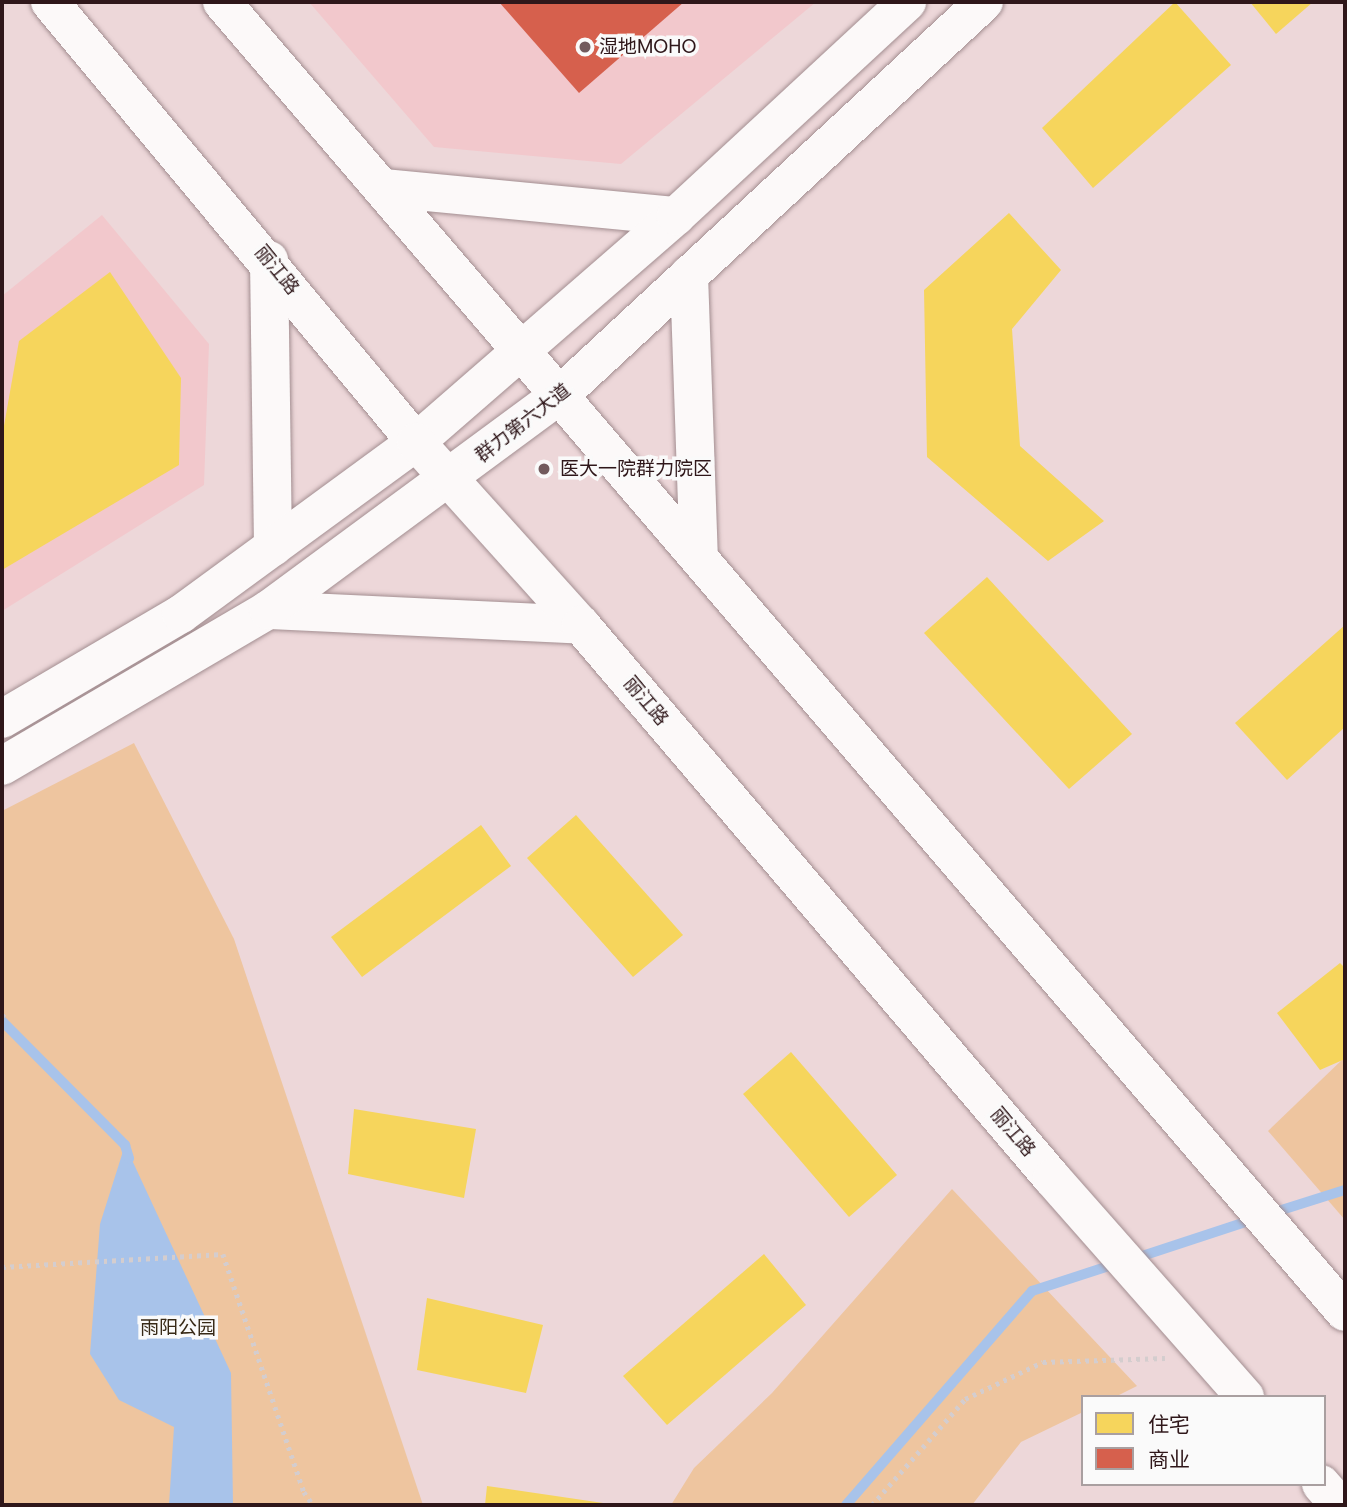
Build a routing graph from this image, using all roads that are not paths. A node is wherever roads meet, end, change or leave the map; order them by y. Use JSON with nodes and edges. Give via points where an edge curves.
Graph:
{"nodes":[{"id":1,"x":50,"y":2,"type":"edge"},
{"id":2,"x":222,"y":2,"type":"edge"},
{"id":3,"x":907,"y":2,"type":"edge"},
{"id":4,"x":984,"y":2,"type":"edge"},
{"id":5,"x":384,"y":188,"type":"junction"},
{"id":6,"x":676,"y":216,"type":"junction"},
{"id":7,"x":269,"y":260,"type":"junction"},
{"id":8,"x":689,"y":275,"type":"junction"},
{"id":9,"x":520,"y":352,"type":"junction"},
{"id":10,"x":560,"y":395,"type":"junction"},
{"id":11,"x":416,"y":442,"type":"junction"},
{"id":12,"x":452,"y":478,"type":"junction"},
{"id":13,"x":272,"y":547,"type":"junction"},
{"id":14,"x":699,"y":555,"type":"junction"},
{"id":15,"x":268,"y":610,"type":"junction"},
{"id":16,"x":581,"y":625,"type":"junction"},
{"id":17,"x":2,"y":719,"type":"edge"},
{"id":18,"x":2,"y":766,"type":"edge"},
{"id":19,"x":1345,"y":1312,"type":"edge"},
{"id":20,"x":1243,"y":1395,"type":"edge"},
{"id":21,"x":1323,"y":1486,"type":"edge"},
{"id":22,"x":1339,"y":1505,"type":"edge"}],
"edges":[{"from":1,"to":7,"type":"main road","name":"丽江路"},
{"from":2,"to":5,"type":"main road"},
{"from":3,"to":6,"type":"main road"},
{"from":4,"to":8,"type":"main road","name":"群力第六大道"},
{"from":5,"to":6,"type":"main road"},
{"from":5,"to":9,"type":"main road"},
{"from":6,"to":9,"type":"main road"},
{"from":7,"to":11,"type":"main road","name":"丽江路"},
{"from":7,"to":13,"type":"main road"},
{"from":8,"to":10,"type":"main road","name":"群力第六大道"},
{"from":8,"to":14,"type":"main road"},
{"from":9,"to":10,"type":"main road"},
{"from":9,"to":11,"type":"main road"},
{"from":10,"to":12,"type":"main road","name":"群力第六大道"},
{"from":10,"to":14,"type":"main road"},
{"from":11,"to":12,"type":"main road","name":"丽江路"},
{"from":11,"to":13,"type":"main road"},
{"from":12,"to":15,"type":"main road","name":"群力第六大道"},
{"from":12,"to":16,"type":"main road","name":"丽江路"},
{"from":13,"to":17,"type":"main road","via":[[181,614]]},
{"from":14,"to":19,"type":"main road"},
{"from":15,"to":16,"type":"main road"},
{"from":15,"to":18,"type":"main road","name":"群力第六大道"},
{"from":16,"to":20,"type":"main road","name":"丽江路","via":[[1052,1178]]},
{"from":21,"to":22,"type":"main road"}]}
